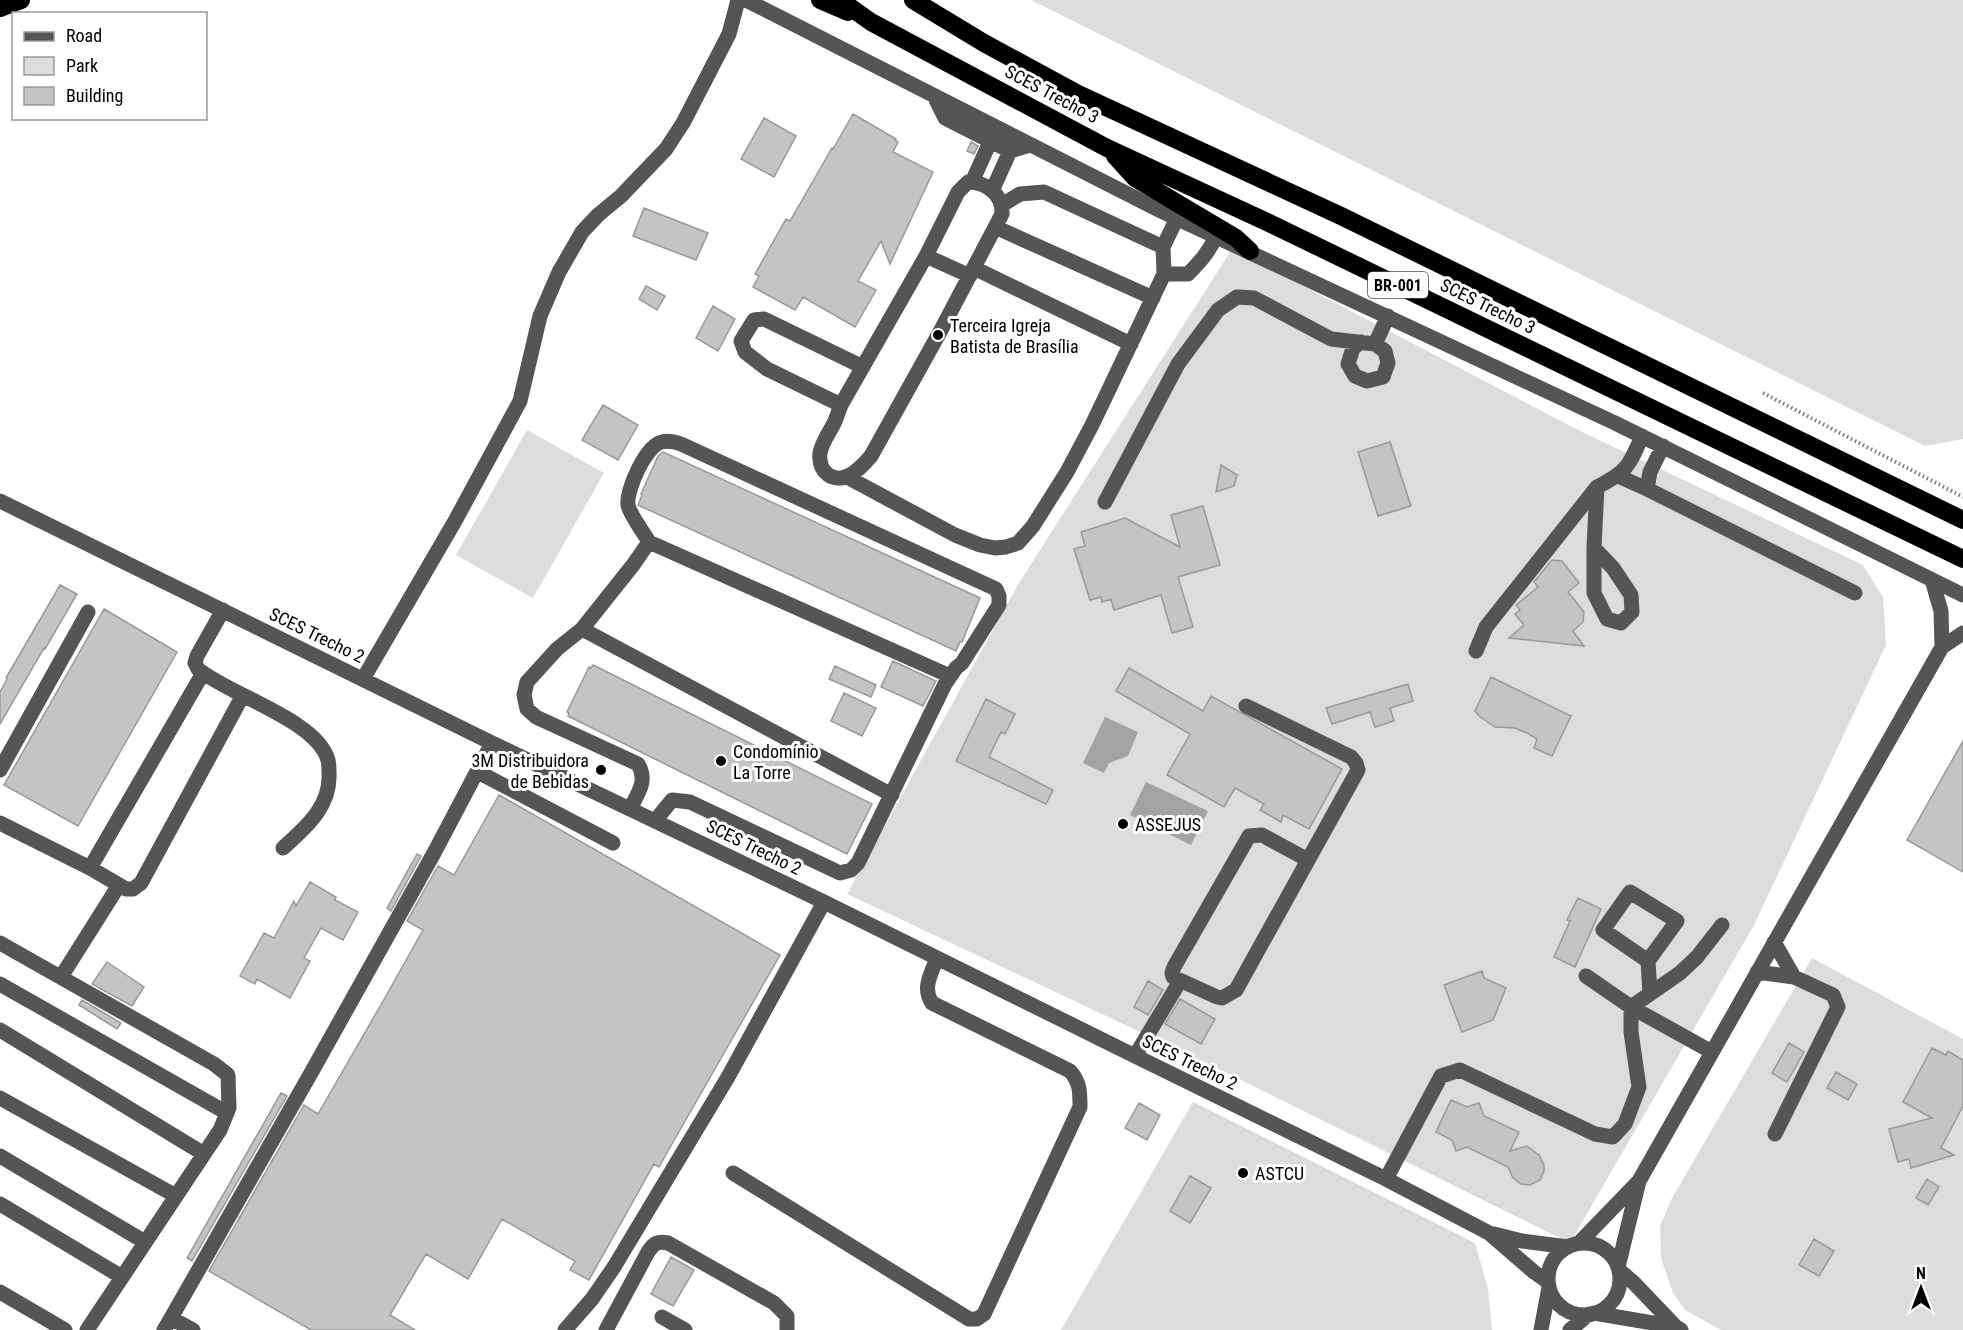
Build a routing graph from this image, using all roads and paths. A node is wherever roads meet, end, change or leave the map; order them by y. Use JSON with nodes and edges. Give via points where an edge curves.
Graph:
{"nodes":[{"id":1,"x":21,"y":0,"type":"edge"},
{"id":2,"x":738,"y":0,"type":"edge"},
{"id":3,"x":746,"y":0,"type":"edge"},
{"id":4,"x":820,"y":0,"type":"edge"},
{"id":5,"x":840,"y":0,"type":"edge"},
{"id":6,"x":913,"y":0,"type":"edge"},
{"id":7,"x":0,"y":9,"type":"edge"},
{"id":8,"x":871,"y":22,"type":"junction"},
{"id":9,"x":934,"y":96,"type":"junction"},
{"id":10,"x":990,"y":142,"type":"junction"},
{"id":11,"x":1030,"y":145,"type":"junction"},
{"id":12,"x":1107,"y":148,"type":"junction"},
{"id":13,"x":1010,"y":151,"type":"junction"},
{"id":14,"x":972,"y":182,"type":"junction"},
{"id":15,"x":992,"y":191,"type":"junction"},
{"id":16,"x":1002,"y":205,"type":"junction"},
{"id":17,"x":1177,"y":218,"type":"junction"},
{"id":18,"x":995,"y":227,"type":"junction"},
{"id":19,"x":1216,"y":236,"type":"junction"},
{"id":20,"x":1163,"y":247,"type":"junction"},
{"id":21,"x":1250,"y":251,"type":"junction"},
{"id":22,"x":926,"y":256,"type":"junction"},
{"id":23,"x":972,"y":272,"type":"junction"},
{"id":24,"x":1164,"y":274,"type":"junction"},
{"id":25,"x":1153,"y":298,"type":"junction"},
{"id":26,"x":1388,"y":316,"type":"junction"},
{"id":27,"x":1131,"y":344,"type":"junction"},
{"id":28,"x":863,"y":367,"type":"junction"},
{"id":29,"x":1763,"y":393,"type":"dead end"},
{"id":30,"x":841,"y":405,"type":"junction"},
{"id":31,"x":1642,"y":436,"type":"junction"},
{"id":32,"x":1663,"y":446,"type":"junction"},
{"id":33,"x":1618,"y":476,"type":"junction"},
{"id":34,"x":848,"y":477,"type":"junction"},
{"id":35,"x":1597,"y":487,"type":"junction"},
{"id":36,"x":1647,"y":489,"type":"junction"},
{"id":37,"x":1963,"y":497,"type":"edge"},
{"id":38,"x":0,"y":501,"type":"edge"},
{"id":39,"x":1105,"y":502,"type":"dead end"},
{"id":40,"x":1963,"y":520,"type":"edge"},
{"id":41,"x":650,"y":542,"type":"junction"},
{"id":42,"x":1594,"y":548,"type":"dead end"},
{"id":43,"x":1963,"y":559,"type":"edge"},
{"id":44,"x":1932,"y":580,"type":"junction"},
{"id":45,"x":1855,"y":592,"type":"dead end"},
{"id":46,"x":1963,"y":595,"type":"edge"},
{"id":47,"x":223,"y":610,"type":"junction"},
{"id":48,"x":88,"y":612,"type":"dead end"},
{"id":49,"x":582,"y":629,"type":"junction"},
{"id":50,"x":1963,"y":633,"type":"edge"},
{"id":51,"x":1942,"y":647,"type":"junction"},
{"id":52,"x":1476,"y":651,"type":"dead end"},
{"id":53,"x":203,"y":673,"type":"junction"},
{"id":54,"x":950,"y":676,"type":"junction"},
{"id":55,"x":363,"y":679,"type":"junction"},
{"id":56,"x":243,"y":695,"type":"junction"},
{"id":57,"x":1246,"y":706,"type":"dead end"},
{"id":58,"x":492,"y":743,"type":"junction"},
{"id":59,"x":0,"y":770,"type":"edge"},
{"id":60,"x":478,"y":772,"type":"junction"},
{"id":61,"x":892,"y":795,"type":"junction"},
{"id":62,"x":630,"y":809,"type":"junction"},
{"id":63,"x":655,"y":821,"type":"junction"},
{"id":64,"x":0,"y":823,"type":"edge"},
{"id":65,"x":613,"y":843,"type":"dead end"},
{"id":66,"x":283,"y":848,"type":"dead end"},
{"id":67,"x":1308,"y":860,"type":"junction"},
{"id":68,"x":90,"y":868,"type":"junction"},
{"id":69,"x":119,"y":885,"type":"junction"},
{"id":70,"x":824,"y":902,"type":"junction"},
{"id":71,"x":1722,"y":925,"type":"dead end"},
{"id":72,"x":1774,"y":942,"type":"junction"},
{"id":73,"x":0,"y":943,"type":"edge"},
{"id":74,"x":937,"y":958,"type":"junction"},
{"id":75,"x":1648,"y":961,"type":"junction"},
{"id":76,"x":1758,"y":972,"type":"junction"},
{"id":77,"x":1586,"y":976,"type":"dead end"},
{"id":78,"x":61,"y":977,"type":"junction"},
{"id":79,"x":1794,"y":977,"type":"junction"},
{"id":80,"x":1180,"y":981,"type":"junction"},
{"id":81,"x":0,"y":984,"type":"edge"},
{"id":82,"x":1650,"y":994,"type":"junction"},
{"id":83,"x":1631,"y":1007,"type":"junction"},
{"id":84,"x":0,"y":1030,"type":"edge"},
{"id":85,"x":1712,"y":1052,"type":"junction"},
{"id":86,"x":1135,"y":1056,"type":"junction"},
{"id":87,"x":0,"y":1098,"type":"edge"},
{"id":88,"x":226,"y":1113,"type":"junction"},
{"id":89,"x":1775,"y":1134,"type":"dead end"},
{"id":90,"x":204,"y":1154,"type":"junction"},
{"id":91,"x":0,"y":1156,"type":"edge"},
{"id":92,"x":733,"y":1173,"type":"dead end"},
{"id":93,"x":1386,"y":1179,"type":"junction"},
{"id":94,"x":1639,"y":1181,"type":"junction"},
{"id":95,"x":176,"y":1196,"type":"junction"},
{"id":96,"x":0,"y":1204,"type":"edge"},
{"id":97,"x":1489,"y":1233,"type":"junction"},
{"id":98,"x":145,"y":1242,"type":"junction"},
{"id":99,"x":1574,"y":1245,"type":"junction"},
{"id":100,"x":1618,"y":1269,"type":"junction"},
{"id":101,"x":122,"y":1276,"type":"junction"},
{"id":102,"x":1549,"y":1285,"type":"junction"},
{"id":103,"x":0,"y":1292,"type":"edge"},
{"id":104,"x":1591,"y":1314,"type":"junction"},
{"id":105,"x":662,"y":1317,"type":"dead end"},
{"id":106,"x":168,"y":1324,"type":"edge"},
{"id":107,"x":1678,"y":1328,"type":"edge"},
{"id":108,"x":65,"y":1330,"type":"edge"},
{"id":109,"x":87,"y":1330,"type":"edge"},
{"id":110,"x":193,"y":1330,"type":"edge"},
{"id":111,"x":565,"y":1330,"type":"edge"},
{"id":112,"x":606,"y":1330,"type":"edge"},
{"id":113,"x":685,"y":1330,"type":"edge"},
{"id":114,"x":787,"y":1330,"type":"edge"},
{"id":115,"x":1541,"y":1330,"type":"edge"},
{"id":116,"x":1570,"y":1330,"type":"edge"}],
"edges":[{"from":1,"to":7,"type":"highway"},
{"from":2,"to":55,"type":"street","via":[[729,34],[666,149],[582,232],[540,316],[520,401]]},
{"from":3,"to":9,"type":"street"},
{"from":4,"to":8,"type":"highway"},
{"from":5,"to":8,"type":"highway","name":"SCES Trecho 3","number":"BR-001"},
{"from":6,"to":40,"type":"highway","name":"SCES Trecho 3","number":"BR-001","via":[[1078,94],[1341,216]]},
{"from":8,"to":12,"type":"highway","name":"SCES Trecho 3","number":"BR-001"},
{"from":9,"to":10,"type":"street","via":[[945,118]]},
{"from":9,"to":11,"type":"street"},
{"from":10,"to":13,"type":"street"},
{"from":10,"to":14,"type":"street"},
{"from":11,"to":13,"type":"street"},
{"from":11,"to":17,"type":"street"},
{"from":12,"to":21,"type":"highway","via":[[1135,178],[1236,238]]},
{"from":12,"to":43,"type":"highway","name":"SCES Trecho 3","number":"BR-001"},
{"from":13,"to":15,"type":"street"},
{"from":14,"to":15,"type":"street"},
{"from":14,"to":22,"type":"street","via":[[958,192]]},
{"from":15,"to":16,"type":"street"},
{"from":16,"to":18,"type":"street"},
{"from":16,"to":20,"type":"street","via":[[1020,194],[1044,192]]},
{"from":17,"to":19,"type":"street"},
{"from":17,"to":20,"type":"street"},
{"from":18,"to":23,"type":"street"},
{"from":18,"to":25,"type":"street"},
{"from":19,"to":21,"type":"street"},
{"from":19,"to":24,"type":"street","via":[[1211,248],[1188,274]]},
{"from":20,"to":24,"type":"street"},
{"from":21,"to":26,"type":"street"},
{"from":22,"to":23,"type":"street"},
{"from":22,"to":28,"type":"street"},
{"from":23,"to":27,"type":"street"},
{"from":23,"to":34,"type":"street","via":[[871,456]]},
{"from":24,"to":25,"type":"street"},
{"from":25,"to":27,"type":"street"},
{"from":26,"to":31,"type":"street"},
{"from":26,"to":39,"type":"street","via":[[1368,343],[1331,339],[1254,298],[1237,297],[1218,310],[1178,364]]},
{"from":27,"to":34,"type":"street","via":[[1067,472],[1018,543],[995,548],[980,545]]},
{"from":28,"to":30,"type":"street"},
{"from":28,"to":30,"type":"street","via":[[764,319],[754,320],[749,326],[741,341],[745,352],[767,369]]},
{"from":29,"to":37,"type":"path"},
{"from":30,"to":34,"type":"street","via":[[824,440],[820,466],[827,475]]},
{"from":31,"to":32,"type":"street"},
{"from":31,"to":33,"type":"street","via":[[1630,464]]},
{"from":32,"to":36,"type":"street","via":[[1650,472]]},
{"from":32,"to":44,"type":"street"},
{"from":33,"to":35,"type":"street"},
{"from":33,"to":36,"type":"street"},
{"from":35,"to":42,"type":"street"},
{"from":35,"to":52,"type":"street","via":[[1492,618]]},
{"from":36,"to":45,"type":"street"},
{"from":38,"to":47,"type":"street","name":"SCES Trecho 2"},
{"from":41,"to":49,"type":"street"},
{"from":41,"to":54,"type":"street"},
{"from":41,"to":54,"type":"street","via":[[628,507],[628,496],[651,447],[672,442],[996,589],[999,605]]},
{"from":44,"to":46,"type":"street"},
{"from":44,"to":51,"type":"street","via":[[1941,611]]},
{"from":47,"to":53,"type":"street","via":[[197,656],[195,663]]},
{"from":47,"to":55,"type":"street","name":"SCES Trecho 2"},
{"from":48,"to":59,"type":"street"},
{"from":49,"to":61,"type":"street"},
{"from":49,"to":62,"type":"street","via":[[536,671],[527,682],[524,695],[528,709],[536,717],[638,764],[643,782]]},
{"from":50,"to":51,"type":"street"},
{"from":51,"to":72,"type":"street"},
{"from":53,"to":56,"type":"street"},
{"from":53,"to":68,"type":"street"},
{"from":54,"to":61,"type":"street"},
{"from":55,"to":58,"type":"street","name":"SCES Trecho 2"},
{"from":56,"to":66,"type":"street","via":[[300,727],[328,759],[325,800],[309,825]]},
{"from":56,"to":69,"type":"street","via":[[141,883],[133,889]]},
{"from":57,"to":67,"type":"street","via":[[1351,757],[1356,763],[1358,770]]},
{"from":58,"to":60,"type":"street"},
{"from":58,"to":62,"type":"street","name":"SCES Trecho 2"},
{"from":60,"to":65,"type":"street"},
{"from":60,"to":106,"type":"street"},
{"from":61,"to":63,"type":"street","via":[[858,863],[840,873],[690,802],[672,800]]},
{"from":62,"to":63,"type":"street","name":"SCES Trecho 2"},
{"from":63,"to":70,"type":"street","name":"SCES Trecho 2"},
{"from":64,"to":68,"type":"street"},
{"from":67,"to":80,"type":"street","via":[[1236,990],[1222,998]]},
{"from":67,"to":80,"type":"street","via":[[1262,835],[1250,836],[1174,967],[1173,977]]},
{"from":68,"to":69,"type":"street"},
{"from":69,"to":78,"type":"street"},
{"from":70,"to":74,"type":"street","name":"SCES Trecho 2"},
{"from":70,"to":111,"type":"street","via":[[728,1077],[614,1267]]},
{"from":71,"to":82,"type":"street","via":[[1689,965]]},
{"from":72,"to":76,"type":"street"},
{"from":72,"to":79,"type":"street"},
{"from":73,"to":78,"type":"street"},
{"from":74,"to":86,"type":"street","name":"SCES Trecho 2"},
{"from":74,"to":92,"type":"street","via":[[926,987],[932,1003],[1070,1071],[1078,1080],[1080,1092],[1077,1116],[984,1314],[969,1319]]},
{"from":75,"to":75,"type":"street","via":[[1677,921],[1630,892],[1603,930]]},
{"from":75,"to":82,"type":"street"},
{"from":76,"to":79,"type":"street"},
{"from":76,"to":85,"type":"street"},
{"from":77,"to":83,"type":"street"},
{"from":78,"to":88,"type":"street","via":[[228,1075]]},
{"from":79,"to":89,"type":"street","via":[[1833,995],[1838,1007]]},
{"from":80,"to":86,"type":"street"},
{"from":81,"to":88,"type":"street"},
{"from":82,"to":83,"type":"street"},
{"from":83,"to":85,"type":"street"},
{"from":83,"to":93,"type":"street","via":[[1639,1087],[1625,1124],[1613,1137],[1595,1134],[1460,1070],[1441,1076]]},
{"from":84,"to":90,"type":"street"},
{"from":85,"to":94,"type":"street"},
{"from":86,"to":93,"type":"street","name":"SCES Trecho 2"},
{"from":87,"to":95,"type":"street"},
{"from":88,"to":90,"type":"street"},
{"from":90,"to":95,"type":"street"},
{"from":91,"to":98,"type":"street"},
{"from":93,"to":97,"type":"street","name":"SCES Trecho 2"},
{"from":94,"to":99,"type":"street"},
{"from":94,"to":100,"type":"street"},
{"from":95,"to":98,"type":"street"},
{"from":96,"to":101,"type":"street"},
{"from":97,"to":99,"type":"street","name":"SCES Trecho 2","via":[[1522,1241]]},
{"from":97,"to":102,"type":"street","name":"SCES Trecho 2"},
{"from":98,"to":101,"type":"street"},
{"from":99,"to":100,"type":"street","via":[[1603,1248]]},
{"from":99,"to":102,"type":"street","via":[[1552,1261]]},
{"from":100,"to":104,"type":"street","via":[[1620,1281],[1612,1301]]},
{"from":100,"to":107,"type":"street"},
{"from":101,"to":109,"type":"street"},
{"from":102,"to":104,"type":"street","via":[[1559,1305],[1578,1314]]},
{"from":102,"to":115,"type":"street"},
{"from":103,"to":108,"type":"street"},
{"from":104,"to":107,"type":"street"},
{"from":104,"to":116,"type":"street"},
{"from":105,"to":113,"type":"street"},
{"from":106,"to":110,"type":"street"},
{"from":112,"to":114,"type":"street","via":[[648,1252],[659,1241],[774,1303],[787,1316]]}]}
